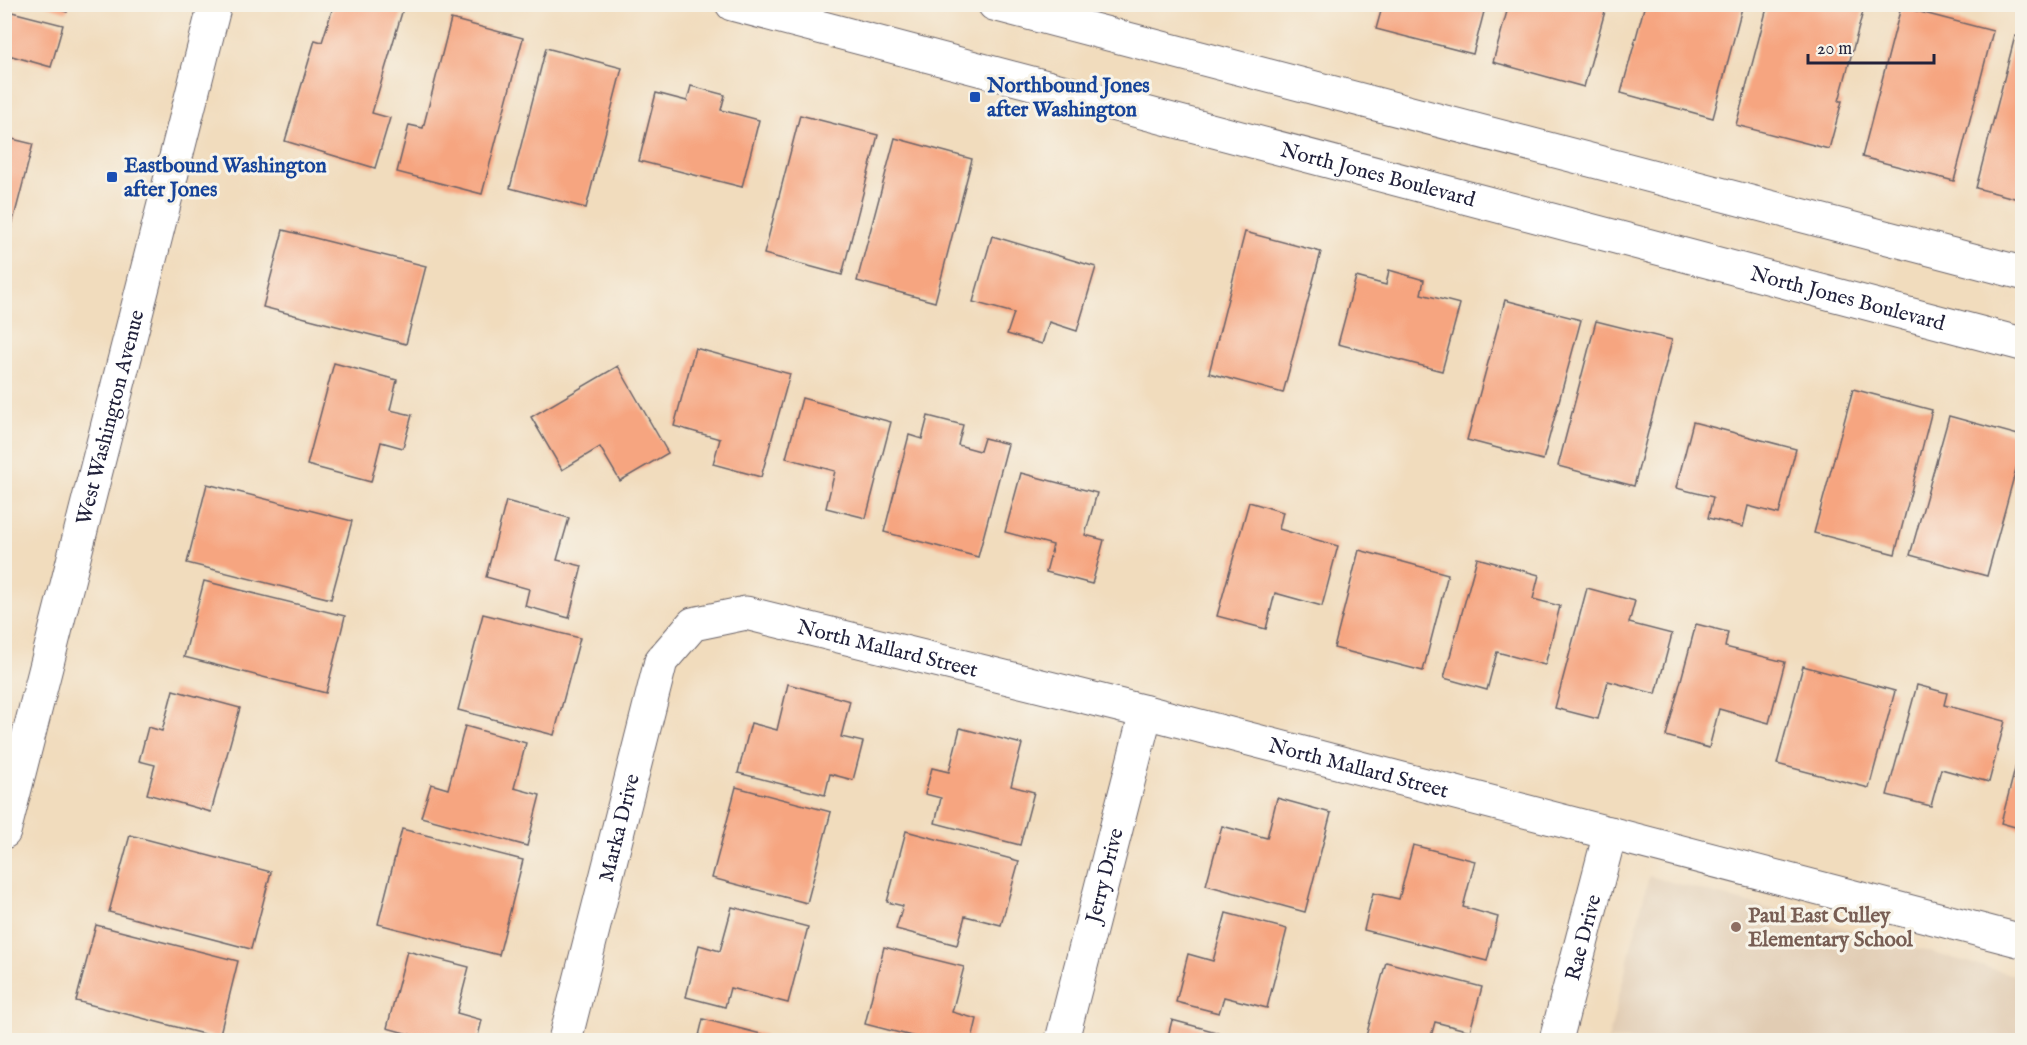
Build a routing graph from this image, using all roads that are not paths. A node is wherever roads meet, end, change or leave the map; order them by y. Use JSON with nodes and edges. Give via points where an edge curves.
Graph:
{"nodes":[{"id":1,"x":215,"y":4,"type":"edge"},
{"id":2,"x":732,"y":4,"type":"edge"},
{"id":3,"x":994,"y":4,"type":"edge"},
{"id":4,"x":2022,"y":273,"type":"edge"},
{"id":5,"x":2022,"y":344,"type":"edge"},
{"id":6,"x":693,"y":624,"type":"joint"},
{"id":7,"x":1146,"y":712,"type":"junction"},
{"id":8,"x":4,"y":832,"type":"edge"},
{"id":9,"x":1610,"y":833,"type":"junction"},
{"id":10,"x":2022,"y":941,"type":"edge"},
{"id":11,"x":565,"y":1041,"type":"edge"},
{"id":12,"x":1062,"y":1041,"type":"edge"},
{"id":13,"x":1556,"y":1041,"type":"edge"}],
"edges":[{"from":1,"to":8,"type":"main road","name":"West Washington Avenue"},
{"from":2,"to":5,"type":"main road","name":"North Jones Boulevard"},
{"from":3,"to":4,"type":"main road"},
{"from":6,"to":7,"type":"main road","name":"North Mallard Street","via":[[746,613]]},
{"from":6,"to":11,"type":"main road","name":"Marka Drive","via":[[662,661]]},
{"from":7,"to":9,"type":"main road","name":"North Mallard Street"},
{"from":7,"to":12,"type":"main road","name":"Jerry Drive"},
{"from":9,"to":10,"type":"main road","name":"North Mallard Street"},
{"from":9,"to":13,"type":"main road","name":"Rae Drive"}]}
